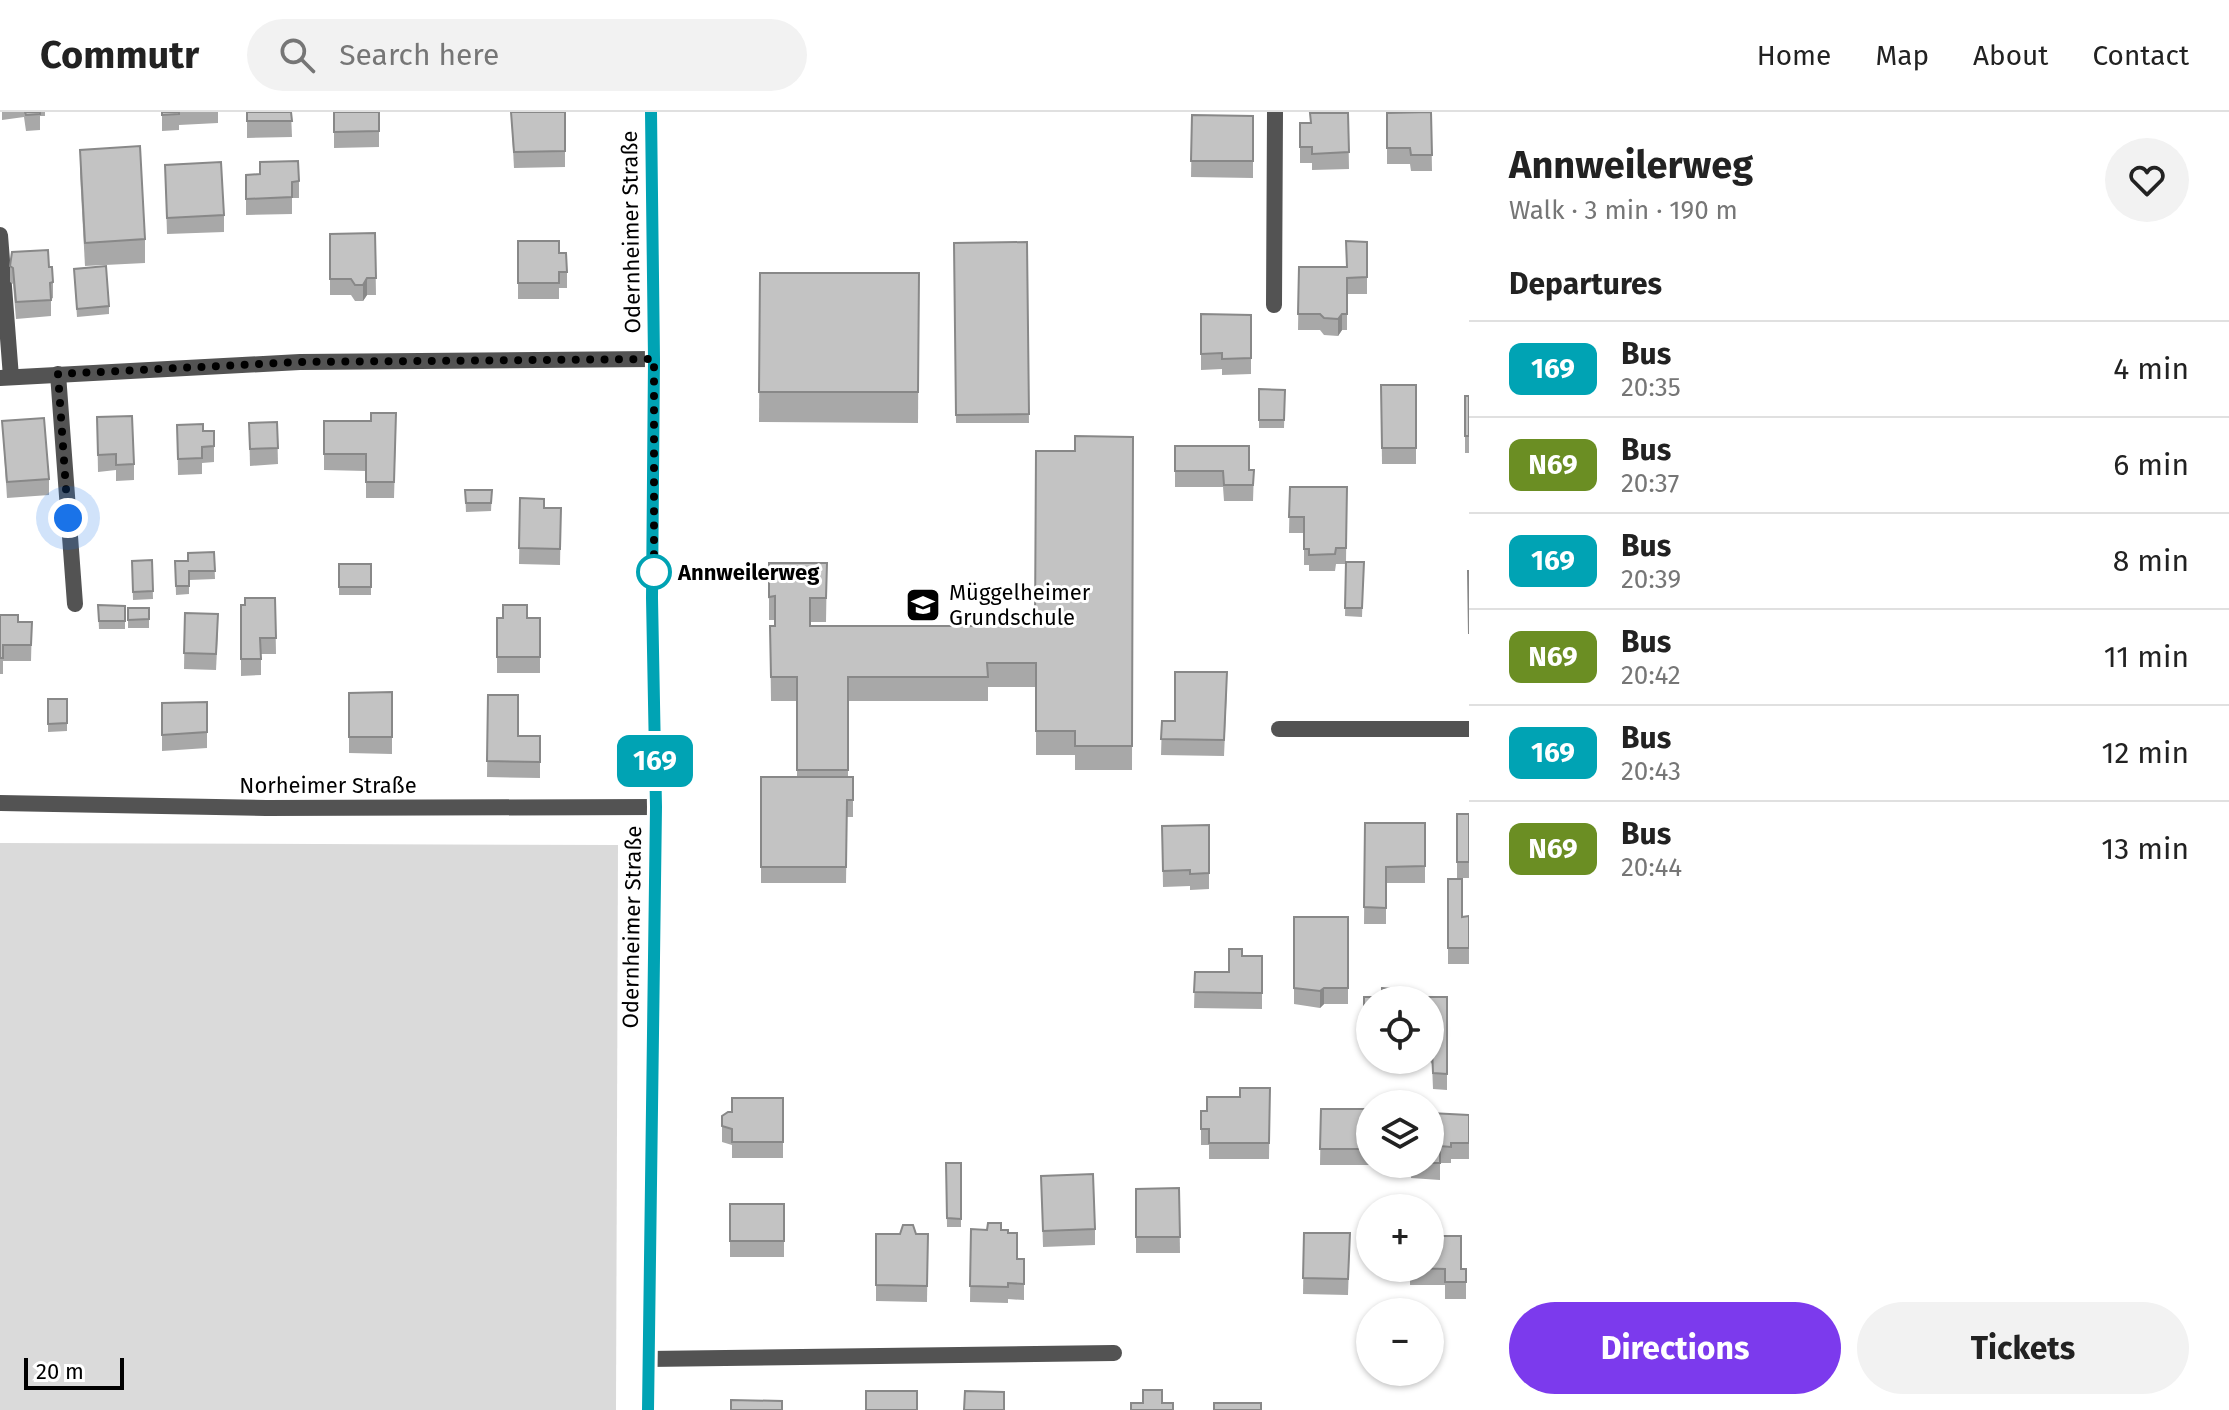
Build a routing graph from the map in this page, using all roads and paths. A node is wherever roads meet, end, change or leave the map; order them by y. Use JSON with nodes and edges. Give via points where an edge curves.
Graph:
{"nodes":[{"id":1,"x":651,"y":112,"type":"edge"},
{"id":2,"x":1275,"y":112,"type":"edge"},
{"id":3,"x":0,"y":235,"type":"edge"},
{"id":4,"x":1274,"y":305,"type":"dead end"},
{"id":5,"x":654,"y":359,"type":"junction"},
{"id":6,"x":58,"y":374,"type":"junction"},
{"id":7,"x":6,"y":377,"type":"edge"},
{"id":8,"x":75,"y":604,"type":"dead end"},
{"id":9,"x":1279,"y":729,"type":"dead end"},
{"id":10,"x":1469,"y":729,"type":"edge"},
{"id":11,"x":0,"y":803,"type":"edge"},
{"id":12,"x":656,"y":807,"type":"junction"},
{"id":13,"x":1114,"y":1353,"type":"dead end"},
{"id":14,"x":648,"y":1359,"type":"junction"},
{"id":15,"x":648,"y":1410,"type":"edge"}],
"edges":[{"from":1,"to":5,"type":"street","name":"Odernheimer Straße"},
{"from":2,"to":4,"type":"street"},
{"from":3,"to":7,"type":"street"},
{"from":5,"to":6,"type":"street","via":[[300,362]]},
{"from":5,"to":12,"type":"street","name":"Odernheimer Straße"},
{"from":6,"to":7,"type":"street"},
{"from":6,"to":8,"type":"street"},
{"from":9,"to":10,"type":"street"},
{"from":11,"to":12,"type":"street","name":"Norheimer Straße"},
{"from":12,"to":14,"type":"street","name":"Odernheimer Straße"},
{"from":13,"to":14,"type":"street"},
{"from":14,"to":15,"type":"street","name":"Odernheimer Straße"}]}
